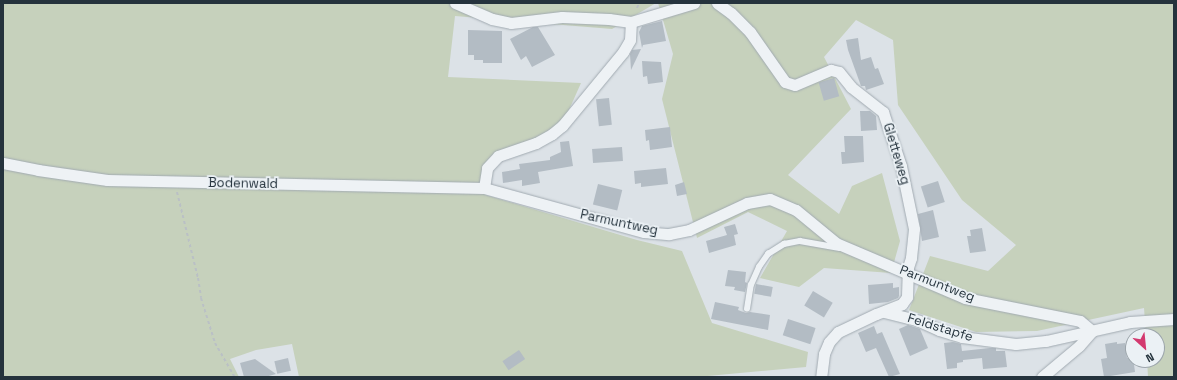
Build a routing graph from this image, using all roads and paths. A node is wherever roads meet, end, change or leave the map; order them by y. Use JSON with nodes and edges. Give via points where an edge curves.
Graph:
{"nodes":[{"id":1,"x":455,"y":3,"type":"edge"},
{"id":2,"x":694,"y":3,"type":"edge"},
{"id":3,"x":717,"y":3,"type":"edge"},
{"id":4,"x":631,"y":22,"type":"junction"},
{"id":5,"x":3,"y":163,"type":"edge"},
{"id":6,"x":178,"y":183,"type":"junction"},
{"id":7,"x":484,"y":188,"type":"junction"},
{"id":8,"x":849,"y":248,"type":"junction"},
{"id":9,"x":909,"y":274,"type":"junction"},
{"id":10,"x":747,"y":309,"type":"dead end"},
{"id":11,"x":884,"y":312,"type":"junction"},
{"id":12,"x":1174,"y":318,"type":"edge"},
{"id":13,"x":1092,"y":332,"type":"junction"},
{"id":14,"x":235,"y":377,"type":"edge"},
{"id":15,"x":821,"y":377,"type":"edge"},
{"id":16,"x":1042,"y":377,"type":"edge"}],
"edges":[{"from":1,"to":4,"type":"street","via":[[492,20],[511,23],[562,17]]},
{"from":2,"to":4,"type":"street"},
{"from":3,"to":9,"type":"street","name":"Gletteweg","via":[[750,32],[785,82],[795,85],[831,70],[839,72],[851,86],[883,112],[900,160],[912,214],[913,244]]},
{"from":4,"to":7,"type":"street","via":[[630,40],[562,126],[546,138],[498,156],[487,168]]},
{"from":5,"to":6,"type":"street","name":"Bodenwald","via":[[107,180]]},
{"from":6,"to":7,"type":"street","name":"Bodenwald"},
{"from":6,"to":14,"type":"path","via":[[177,191],[198,278],[200,298],[216,343]]},
{"from":7,"to":8,"type":"street","name":"Parmuntweg","via":[[644,232],[669,234],[690,230],[747,203],[770,199],[796,210],[836,243]]},
{"from":8,"to":9,"type":"street","name":"Parmuntweg"},
{"from":8,"to":10,"type":"lane","via":[[827,247],[800,241],[784,244],[768,254],[759,267],[751,285]]},
{"from":9,"to":11,"type":"street","name":"Feldstapfe","via":[[907,297],[902,304]]},
{"from":9,"to":13,"type":"street","name":"Parmuntweg","via":[[965,298],[1080,321]]},
{"from":11,"to":13,"type":"street","name":"Feldstapfe","via":[[919,321],[962,337],[989,342],[1016,344]]},
{"from":11,"to":15,"type":"street","name":"Feldstapfe","via":[[838,332],[829,342],[824,354]]},
{"from":12,"to":13,"type":"street","name":"Feldstapfe","via":[[1130,322]]},
{"from":13,"to":16,"type":"street"}]}
